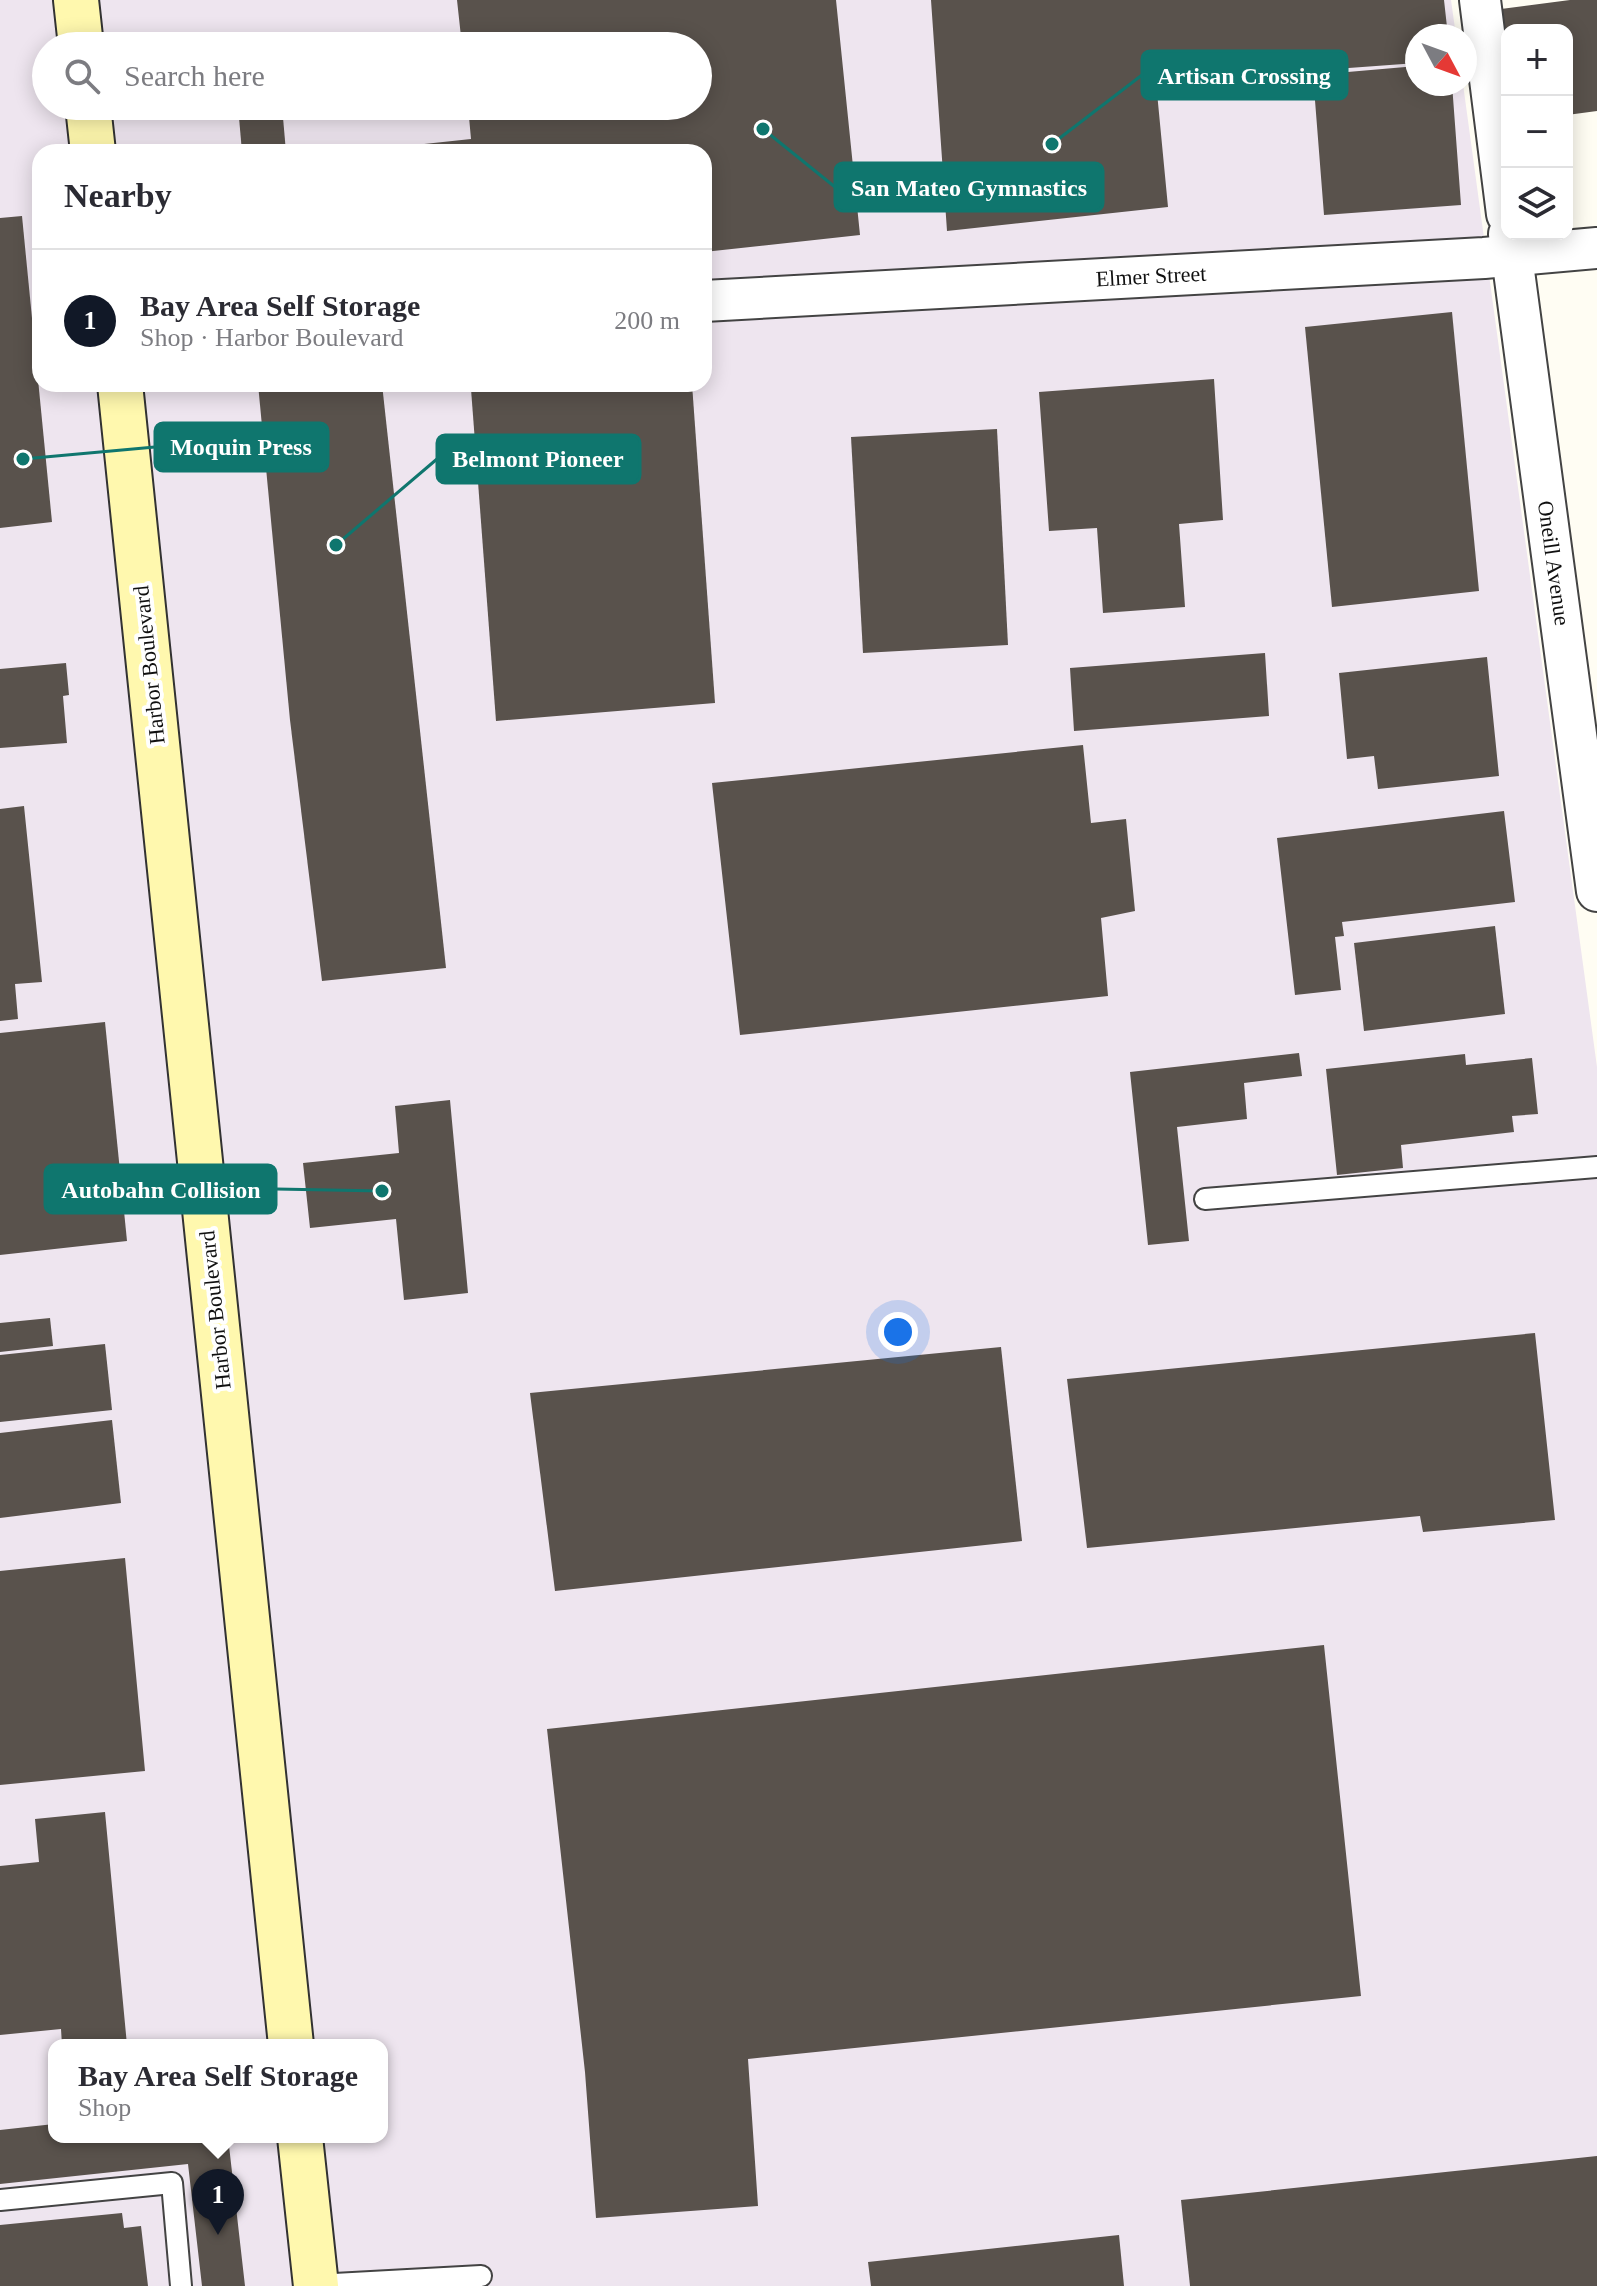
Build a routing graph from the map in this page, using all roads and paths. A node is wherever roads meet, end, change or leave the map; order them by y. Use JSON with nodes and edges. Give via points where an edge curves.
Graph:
{"nodes":[{"id":1,"x":76,"y":0,"type":"edge"},
{"id":2,"x":1480,"y":0,"type":"edge"},
{"id":3,"x":79,"y":32,"type":"edge"},
{"id":4,"x":90,"y":120,"type":"edge"},
{"id":5,"x":92,"y":144,"type":"edge"},
{"id":6,"x":1501,"y":168,"type":"edge"},
{"id":7,"x":1511,"y":245,"type":"edge"},
{"id":8,"x":1597,"y":248,"type":"edge"},
{"id":9,"x":712,"y":300,"type":"edge"},
{"id":10,"x":121,"y":392,"type":"edge"},
{"id":11,"x":1586,"y":710,"type":"edge"},
{"id":12,"x":1597,"y":891,"type":"edge"},
{"id":13,"x":1597,"y":1167,"type":"edge"},
{"id":14,"x":1205,"y":1199,"type":"dead end"},
{"id":15,"x":290,"y":2039,"type":"edge"},
{"id":16,"x":301,"y":2143,"type":"edge"},
{"id":17,"x":0,"y":2200,"type":"edge"},
{"id":18,"x":481,"y":2276,"type":"dead end"},
{"id":19,"x":316,"y":2285,"type":"edge"},
{"id":20,"x":181,"y":2286,"type":"edge"}],
"edges":[{"from":1,"to":3,"type":"main road"},
{"from":2,"to":6,"type":"street"},
{"from":4,"to":5,"type":"main road"},
{"from":7,"to":8,"type":"street","name":"Elmer Street"},
{"from":7,"to":9,"type":"street","name":"Elmer Street"},
{"from":7,"to":11,"type":"street","name":"Oneill Avenue"},
{"from":10,"to":15,"type":"main road","name":"Harbor Boulevard"},
{"from":11,"to":12,"type":"street","name":"Oneill Avenue"},
{"from":13,"to":14,"type":"lane"},
{"from":16,"to":19,"type":"main road"},
{"from":17,"to":20,"type":"lane","via":[[172,2183]]},
{"from":18,"to":19,"type":"lane"}]}
